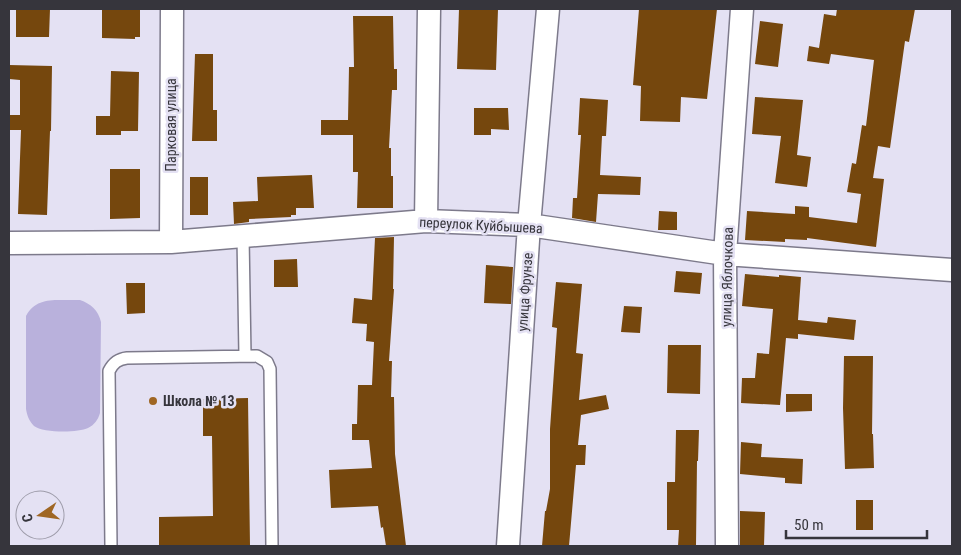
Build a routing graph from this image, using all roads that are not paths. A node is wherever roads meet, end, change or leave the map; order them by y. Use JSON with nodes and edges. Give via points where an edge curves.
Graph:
{"nodes":[{"id":1,"x":172,"y":9,"type":"edge"},
{"id":2,"x":429,"y":9,"type":"edge"},
{"id":3,"x":548,"y":9,"type":"edge"},
{"id":4,"x":742,"y":9,"type":"edge"},
{"id":5,"x":426,"y":220,"type":"junction"},
{"id":6,"x":529,"y":225,"type":"junction"},
{"id":7,"x":243,"y":236,"type":"junction"},
{"id":8,"x":170,"y":242,"type":"junction"},
{"id":9,"x":9,"y":243,"type":"edge"},
{"id":10,"x":725,"y":254,"type":"junction"},
{"id":11,"x":952,"y":270,"type":"edge"},
{"id":12,"x":245,"y":356,"type":"junction"},
{"id":13,"x":112,"y":546,"type":"edge"},
{"id":14,"x":272,"y":546,"type":"edge"},
{"id":15,"x":508,"y":546,"type":"edge"},
{"id":16,"x":727,"y":546,"type":"edge"}],
"edges":[{"from":1,"to":8,"type":"street","name":"Парковая улица"},
{"from":2,"to":5,"type":"street"},
{"from":3,"to":6,"type":"street","name":"улица Фрунзе"},
{"from":4,"to":10,"type":"street","name":"улица Яблочкова"},
{"from":5,"to":6,"type":"street","name":"переулок Куйбышева"},
{"from":5,"to":7,"type":"street","name":"переулок Куйбышева"},
{"from":6,"to":10,"type":"street","name":"переулок Куйбышева"},
{"from":6,"to":15,"type":"street","name":"улица Фрунзе"},
{"from":7,"to":8,"type":"street","name":"переулок Куйбышева"},
{"from":7,"to":12,"type":"lane"},
{"from":8,"to":9,"type":"street","name":"переулок Куйбышева"},
{"from":10,"to":11,"type":"street","name":"переулок Куйбышева"},
{"from":10,"to":16,"type":"street","name":"улица Яблочкова"},
{"from":12,"to":13,"type":"lane","via":[[127,358],[111,366]]},
{"from":12,"to":14,"type":"lane","via":[[261,357],[270,369]]}]}
